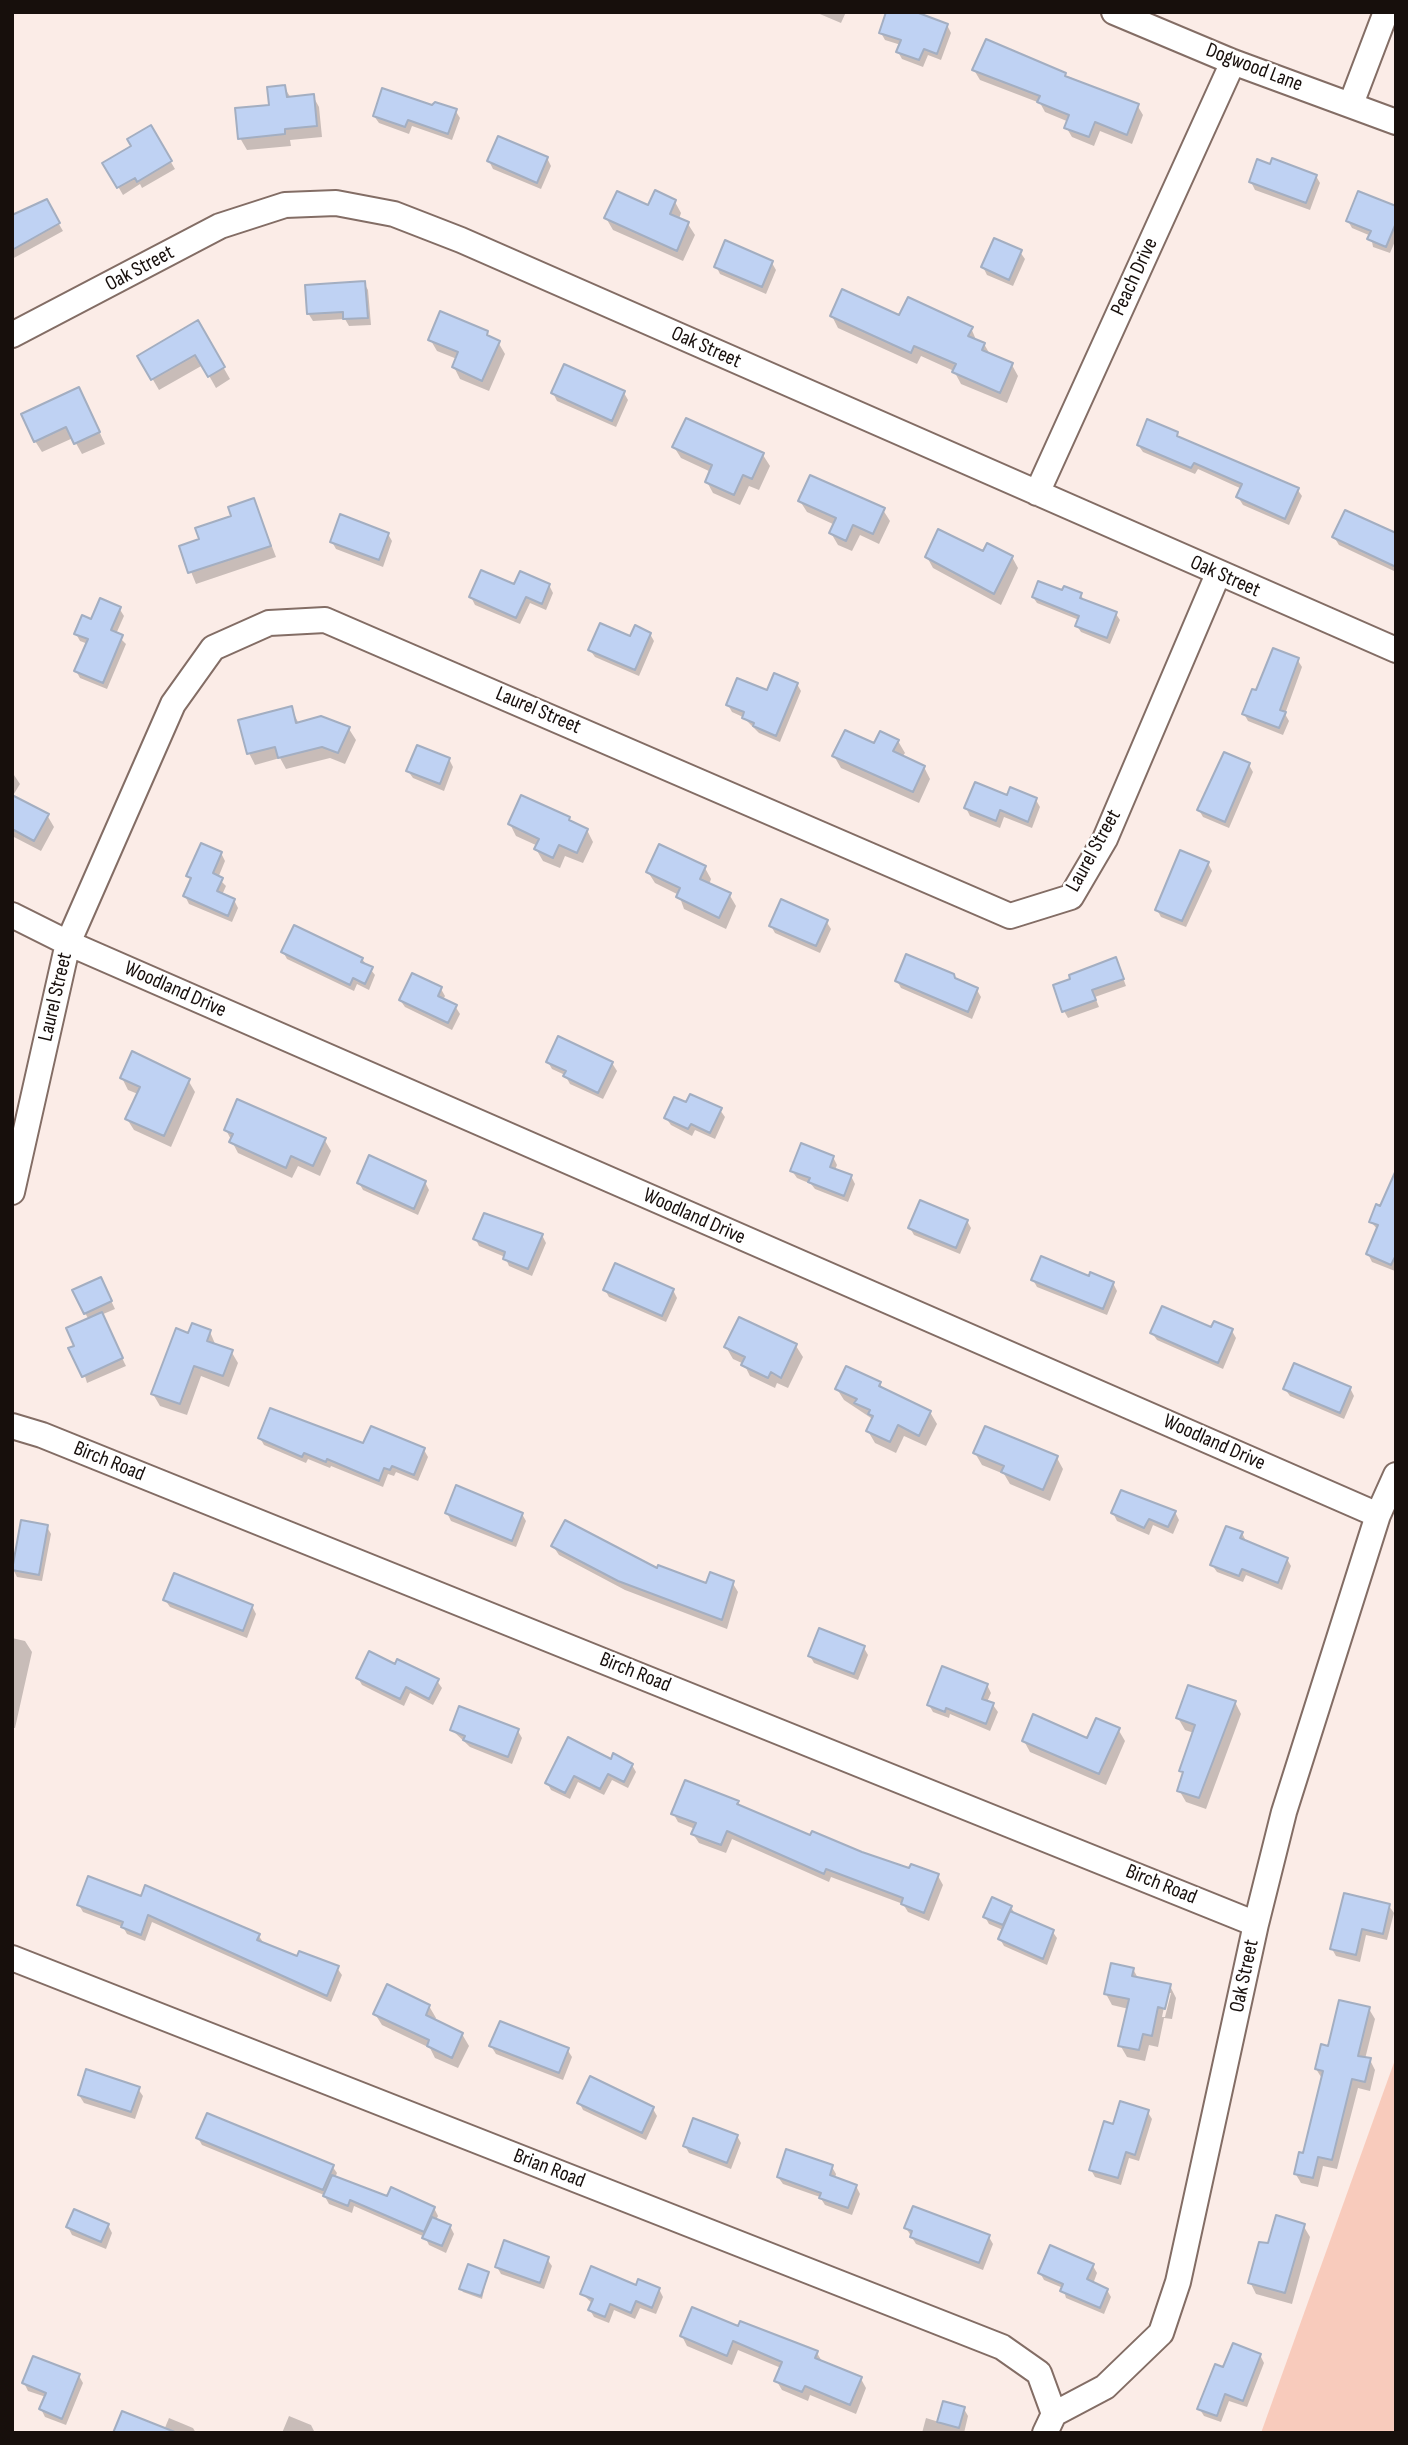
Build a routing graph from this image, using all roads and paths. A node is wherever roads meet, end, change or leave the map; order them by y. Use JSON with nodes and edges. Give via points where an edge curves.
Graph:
{"nodes":[{"id":1,"x":1114,"y":12,"type":"edge"},
{"id":2,"x":1386,"y":12,"type":"edge"},
{"id":3,"x":1233,"y":62,"type":"junction"},
{"id":4,"x":1351,"y":104,"type":"junction"},
{"id":5,"x":1396,"y":122,"type":"edge"},
{"id":6,"x":12,"y":335,"type":"edge"},
{"id":7,"x":1037,"y":493,"type":"junction"},
{"id":8,"x":1218,"y":574,"type":"junction"},
{"id":9,"x":1396,"y":650,"type":"edge"},
{"id":10,"x":12,"y":915,"type":"edge"},
{"id":11,"x":68,"y":943,"type":"junction"},
{"id":12,"x":12,"y":1192,"type":"edge"},
{"id":13,"x":12,"y":1426,"type":"edge"},
{"id":14,"x":1396,"y":1475,"type":"edge"},
{"id":15,"x":1378,"y":1515,"type":"junction"},
{"id":16,"x":1256,"y":1924,"type":"junction"},
{"id":17,"x":12,"y":1958,"type":"edge"},
{"id":18,"x":1049,"y":2424,"type":"edge"}],
"edges":[{"from":1,"to":3,"type":"street","name":"Dogwood Lane"},
{"from":2,"to":4,"type":"street"},
{"from":3,"to":4,"type":"street","name":"Dogwood Lane"},
{"from":3,"to":7,"type":"street","name":"Peach Drive"},
{"from":4,"to":5,"type":"street","name":"Dogwood Lane"},
{"from":6,"to":7,"type":"street","name":"Oak Street","via":[[220,226],[285,205],[336,203],[394,214],[461,240]]},
{"from":7,"to":8,"type":"street","name":"Oak Street"},
{"from":8,"to":9,"type":"street","name":"Oak Street"},
{"from":8,"to":11,"type":"street","name":"Laurel Street","via":[[1105,839],[1071,897],[1010,916],[325,620],[269,623],[213,648],[173,704]]},
{"from":10,"to":11,"type":"street","name":"Woodland Drive"},
{"from":11,"to":12,"type":"street","name":"Laurel Street"},
{"from":11,"to":15,"type":"street","name":"Woodland Drive"},
{"from":13,"to":16,"type":"street","name":"Birch Road"},
{"from":14,"to":15,"type":"street","name":"Oak Street"},
{"from":15,"to":16,"type":"street","name":"Oak Street","via":[[1284,1812]]},
{"from":16,"to":18,"type":"street","name":"Oak Street","via":[[1178,2282],[1161,2333],[1105,2387]]},
{"from":17,"to":18,"type":"street","name":"Brian Road","via":[[1002,2347],[1039,2373]]}]}
